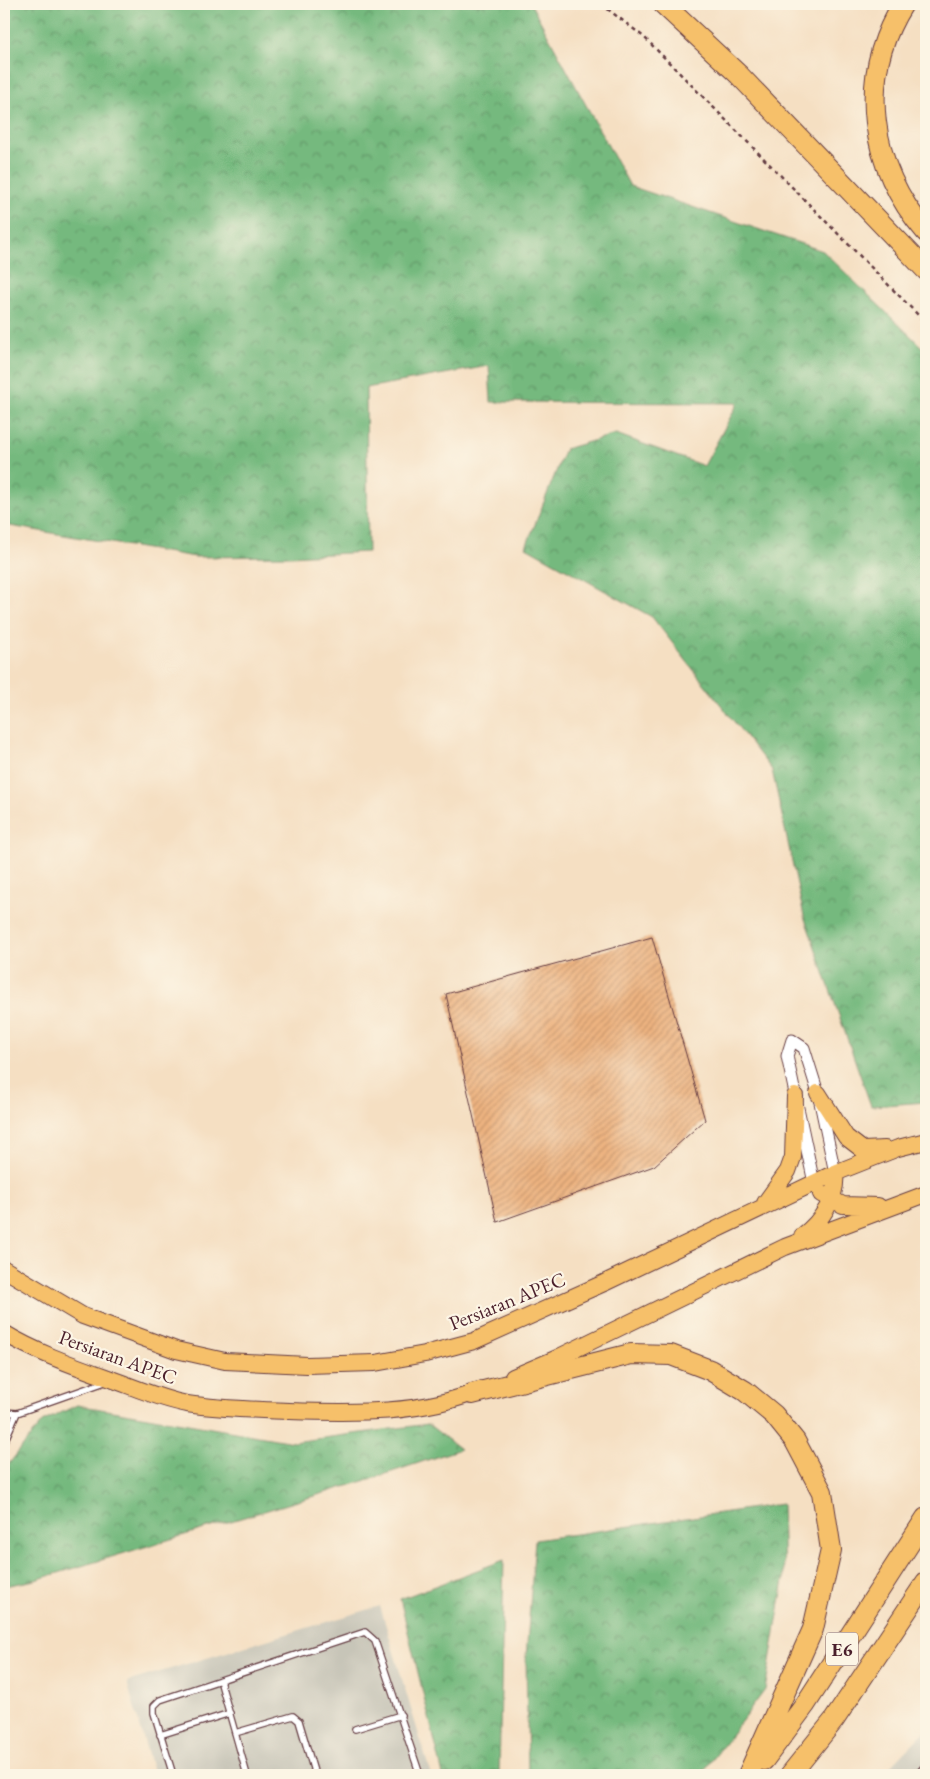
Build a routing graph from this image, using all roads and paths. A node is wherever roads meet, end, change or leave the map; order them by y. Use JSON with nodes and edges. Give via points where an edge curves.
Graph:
{"nodes":[{"id":1,"x":601,"y":4,"type":"edge"},
{"id":2,"x":663,"y":4,"type":"edge"},
{"id":3,"x":903,"y":4,"type":"edge"},
{"id":4,"x":926,"y":232,"type":"edge"},
{"id":5,"x":926,"y":270,"type":"edge"},
{"id":6,"x":926,"y":323,"type":"edge"},
{"id":7,"x":818,"y":1093,"type":"junction"},
{"id":8,"x":795,"y":1096,"type":"junction"},
{"id":9,"x":926,"y":1141,"type":"edge"},
{"id":10,"x":898,"y":1148,"type":"junction"},
{"id":11,"x":835,"y":1173,"type":"junction"},
{"id":12,"x":814,"y":1183,"type":"junction"},
{"id":13,"x":926,"y":1194,"type":"edge"},
{"id":14,"x":830,"y":1199,"type":"junction"},
{"id":15,"x":893,"y":1206,"type":"junction"},
{"id":16,"x":762,"y":1207,"type":"junction"},
{"id":17,"x":785,"y":1247,"type":"junction"},
{"id":18,"x":4,"y":1269,"type":"edge"},
{"id":19,"x":4,"y":1333,"type":"edge"},
{"id":20,"x":112,"y":1379,"type":"junction"},
{"id":21,"x":472,"y":1394,"type":"junction"},
{"id":22,"x":4,"y":1412,"type":"edge"},
{"id":23,"x":17,"y":1413,"type":"junction"},
{"id":24,"x":4,"y":1441,"type":"edge"},
{"id":25,"x":926,"y":1518,"type":"edge"},
{"id":26,"x":926,"y":1582,"type":"edge"},
{"id":27,"x":220,"y":1680,"type":"junction"},
{"id":28,"x":230,"y":1713,"type":"junction"},
{"id":29,"x":401,"y":1715,"type":"junction"},
{"id":30,"x":355,"y":1728,"type":"dead end"},
{"id":31,"x":236,"y":1733,"type":"junction"},
{"id":32,"x":160,"y":1735,"type":"junction"},
{"id":33,"x":926,"y":1765,"type":"edge"},
{"id":34,"x":173,"y":1775,"type":"edge"},
{"id":35,"x":247,"y":1775,"type":"edge"},
{"id":36,"x":316,"y":1775,"type":"edge"},
{"id":37,"x":420,"y":1775,"type":"edge"},
{"id":38,"x":750,"y":1775,"type":"edge"},
{"id":39,"x":790,"y":1775,"type":"edge"},
{"id":40,"x":917,"y":1775,"type":"edge"}],
"edges":[{"from":1,"to":6,"type":"path","via":[[644,37]]},
{"from":2,"to":5,"type":"highway","via":[[739,75]]},
{"from":3,"to":4,"type":"highway","via":[[882,48],[874,109],[878,141],[896,191]]},
{"from":7,"to":8,"type":"street","via":[[804,1048],[792,1040],[788,1056]]},
{"from":7,"to":10,"type":"main road","via":[[846,1137],[863,1150]]},
{"from":7,"to":11,"type":"street"},
{"from":8,"to":12,"type":"street"},
{"from":8,"to":16,"type":"main road","via":[[793,1157],[788,1171]]},
{"from":9,"to":10,"type":"main road","name":"Persiaran APEC"},
{"from":10,"to":11,"type":"main road","name":"Persiaran APEC"},
{"from":11,"to":12,"type":"main road","name":"Persiaran APEC"},
{"from":11,"to":14,"type":"main road","via":[[836,1185]]},
{"from":12,"to":14,"type":"main road","via":[[821,1194]]},
{"from":12,"to":16,"type":"main road","name":"Persiaran APEC"},
{"from":13,"to":15,"type":"main road","name":"Persiaran APEC"},
{"from":14,"to":15,"type":"main road","via":[[843,1206],[857,1208]]},
{"from":14,"to":17,"type":"main road","via":[[816,1226]]},
{"from":15,"to":17,"type":"main road","name":"Persiaran APEC"},
{"from":16,"to":18,"type":"main road","name":"Persiaran APEC","via":[[474,1341],[375,1363],[307,1365],[234,1361],[176,1350],[83,1316]]},
{"from":17,"to":21,"type":"main road","name":"Persiaran APEC","via":[[555,1359]]},
{"from":19,"to":20,"type":"main road","name":"Persiaran APEC","via":[[81,1369]]},
{"from":20,"to":21,"type":"main road","name":"Persiaran APEC","via":[[186,1404],[270,1411],[392,1411]]},
{"from":20,"to":23,"type":"lane"},
{"from":21,"to":38,"type":"highway","via":[[631,1354],[672,1355],[710,1370],[745,1392],[774,1415],[795,1440],[822,1492],[831,1550],[813,1629]]},
{"from":22,"to":23,"type":"lane"},
{"from":23,"to":24,"type":"lane"},
{"from":25,"to":38,"type":"highway","number":"E6","via":[[805,1705]]},
{"from":26,"to":39,"type":"highway","number":"E6","via":[[834,1720]]},
{"from":27,"to":28,"type":"lane"},
{"from":27,"to":29,"type":"lane","via":[[365,1632],[375,1641]]},
{"from":27,"to":32,"type":"lane","via":[[160,1700],[154,1706]]},
{"from":28,"to":31,"type":"lane"},
{"from":28,"to":32,"type":"lane"},
{"from":29,"to":30,"type":"lane"},
{"from":29,"to":37,"type":"lane"},
{"from":31,"to":35,"type":"lane"},
{"from":31,"to":36,"type":"lane","via":[[293,1716],[299,1721]]},
{"from":32,"to":34,"type":"lane"},
{"from":33,"to":40,"type":"lane"}]}
